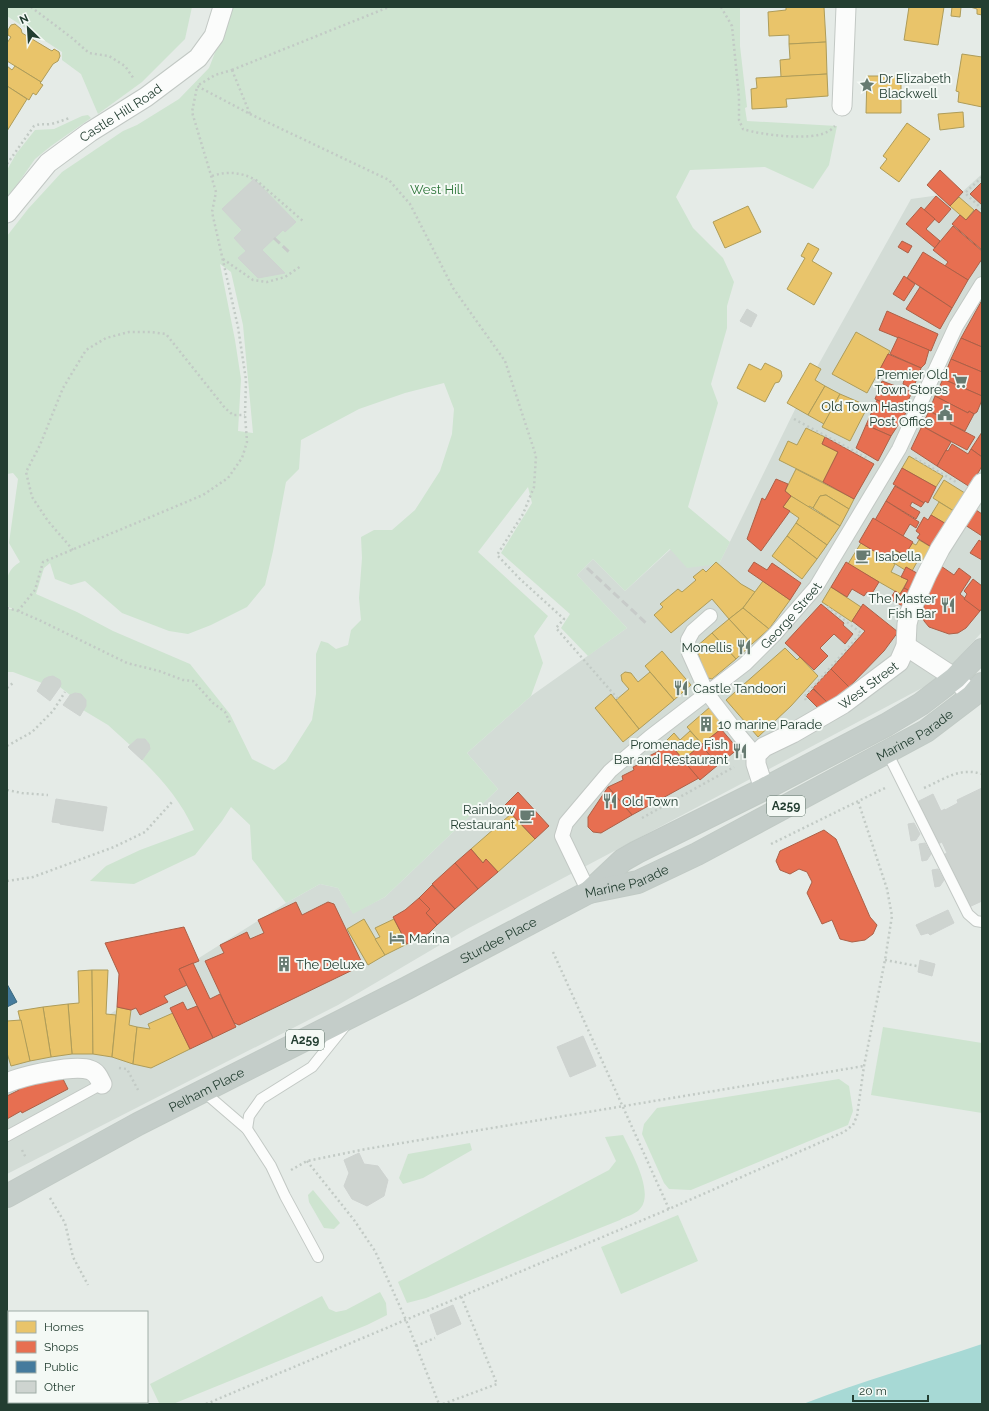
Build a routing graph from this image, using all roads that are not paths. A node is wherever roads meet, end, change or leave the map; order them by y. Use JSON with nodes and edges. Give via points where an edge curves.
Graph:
{"nodes":[{"id":1,"x":223,"y":7,"type":"edge"},
{"id":2,"x":846,"y":7,"type":"edge"},
{"id":3,"x":842,"y":106,"type":"road end"},
{"id":4,"x":7,"y":213,"type":"edge"},
{"id":5,"x":982,"y":284,"type":"edge"},
{"id":6,"x":979,"y":488,"type":"edge"},
{"id":7,"x":710,"y":616,"type":"dead end"},
{"id":8,"x":906,"y":646,"type":"junction"},
{"id":9,"x":982,"y":650,"type":"edge"},
{"id":10,"x":955,"y":678,"type":"junction"},
{"id":11,"x":977,"y":690,"type":"edge"},
{"id":12,"x":707,"y":693,"type":"junction"},
{"id":13,"x":887,"y":752,"type":"junction"},
{"id":14,"x":756,"y":755,"type":"junction"},
{"id":15,"x":764,"y":788,"type":"junction"},
{"id":16,"x":589,"y":892,"type":"junction"},
{"id":17,"x":982,"y":922,"type":"edge"},
{"id":18,"x":407,"y":988,"type":"joint"},
{"id":19,"x":354,"y":1015,"type":"junction"},
{"id":20,"x":7,"y":1083,"type":"edge"},
{"id":21,"x":102,"y":1084,"type":"joint"},
{"id":22,"x":204,"y":1092,"type":"junction"},
{"id":23,"x":247,"y":1129,"type":"junction"},
{"id":24,"x":7,"y":1136,"type":"edge"},
{"id":25,"x":7,"y":1196,"type":"edge"},
{"id":26,"x":318,"y":1257,"type":"dead end"}],
"edges":[{"from":1,"to":4,"type":"street","name":"Castle Hill Road","via":[[214,36],[198,58],[146,97],[48,163]]},
{"from":2,"to":3,"type":"street"},
{"from":5,"to":12,"type":"street","name":"George Street","via":[[956,326],[899,449],[820,581],[775,634],[745,664]]},
{"from":6,"to":8,"type":"street","name":"West Street","via":[[927,574],[910,612]]},
{"from":7,"to":12,"type":"street","via":[[693,631],[688,640],[689,653]]},
{"from":8,"to":10,"type":"street"},
{"from":8,"to":14,"type":"street","name":"West Street","via":[[899,662],[843,704],[764,747]]},
{"from":9,"to":10,"type":"highway","number":"A259"},
{"from":10,"to":11,"type":"street"},
{"from":10,"to":15,"type":"highway","name":"Marine Parade","number":"A259","via":[[921,704],[886,725]]},
{"from":11,"to":13,"type":"highway","name":"Marine Parade","number":"A259","via":[[926,731]]},
{"from":12,"to":14,"type":"street"},
{"from":12,"to":16,"type":"street","name":"George Street","via":[[610,771],[566,823],[562,836]]},
{"from":13,"to":16,"type":"highway","name":"Marine Parade","number":"A259","via":[[697,854],[638,882]]},
{"from":13,"to":17,"type":"lane","via":[[968,914],[976,921]]},
{"from":14,"to":15,"type":"street","via":[[756,764]]},
{"from":15,"to":16,"type":"highway","name":"Marine Parade","number":"A259","via":[[623,860]]},
{"from":16,"to":18,"type":"highway","name":"Sturdee Place","number":"A259"},
{"from":18,"to":19,"type":"highway","name":"Pelham Place","number":"A259"},
{"from":19,"to":22,"type":"highway","name":"Pelham Place","number":"A259"},
{"from":19,"to":23,"type":"lane","via":[[312,1067],[261,1099],[250,1116]]},
{"from":20,"to":21,"type":"street","via":[[46,1072],[75,1069],[90,1070],[98,1075]]},
{"from":21,"to":24,"type":"lane"},
{"from":22,"to":23,"type":"lane"},
{"from":22,"to":25,"type":"highway","name":"Pelham Place","number":"A259","via":[[138,1124]]},
{"from":23,"to":26,"type":"lane","via":[[272,1166]]}]}
